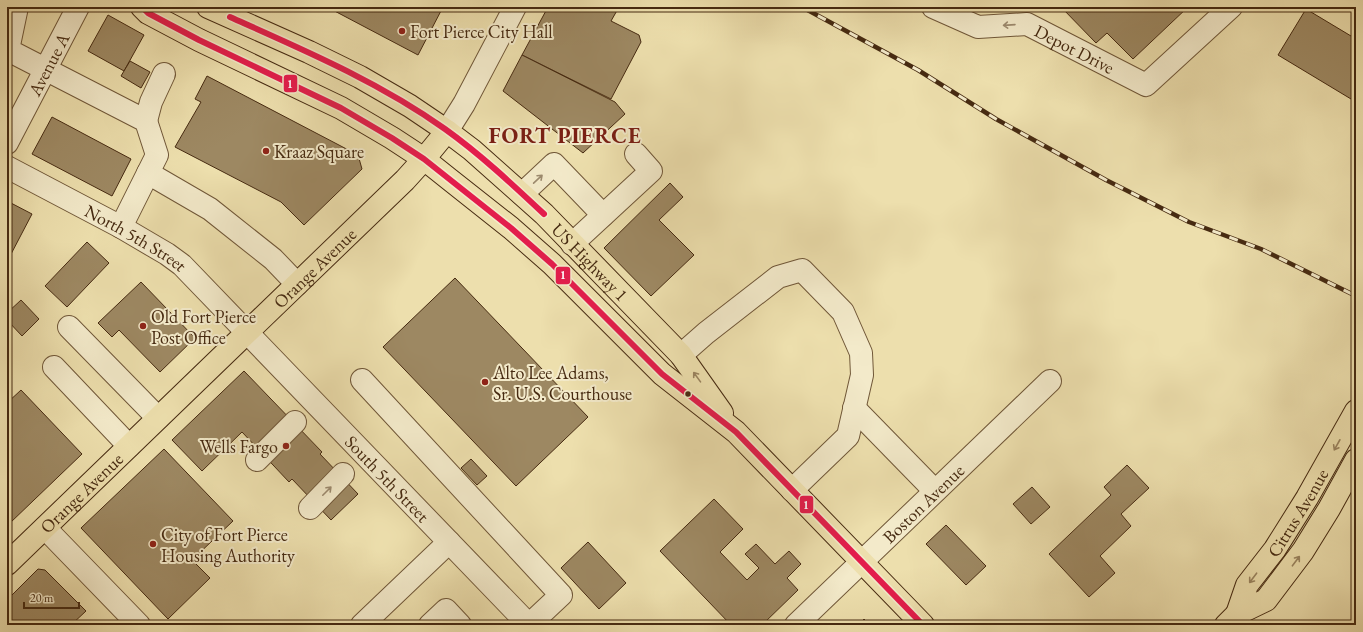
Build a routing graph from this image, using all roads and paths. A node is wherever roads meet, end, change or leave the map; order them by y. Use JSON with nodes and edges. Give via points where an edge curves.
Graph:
{"nodes":[{"id":1,"x":17,"y":7,"type":"edge"},
{"id":2,"x":78,"y":7,"type":"edge"},
{"id":3,"x":142,"y":7,"type":"edge"},
{"id":4,"x":208,"y":7,"type":"edge"},
{"id":5,"x":515,"y":7,"type":"edge"},
{"id":6,"x":933,"y":7,"type":"edge"},
{"id":7,"x":1231,"y":7,"type":"edge"},
{"id":8,"x":8,"y":50,"type":"edge"},
{"id":9,"x":46,"y":69,"type":"junction"},
{"id":10,"x":164,"y":74,"type":"dead end"},
{"id":11,"x":146,"y":121,"type":"junction"},
{"id":12,"x":447,"y":131,"type":"junction"},
{"id":13,"x":7,"y":143,"type":"edge"},
{"id":14,"x":636,"y":154,"type":"dead end"},
{"id":15,"x":424,"y":159,"type":"junction"},
{"id":16,"x":7,"y":167,"type":"edge"},
{"id":17,"x":148,"y":173,"type":"junction"},
{"id":18,"x":522,"y":194,"type":"junction"},
{"id":19,"x":603,"y":215,"type":"junction"},
{"id":20,"x":121,"y":227,"type":"junction"},
{"id":21,"x":572,"y":244,"type":"junction"},
{"id":22,"x":297,"y":284,"type":"junction"},
{"id":23,"x":69,"y":327,"type":"dead end"},
{"id":24,"x":247,"y":332,"type":"junction"},
{"id":25,"x":681,"y":356,"type":"junction"},
{"id":26,"x":54,"y":367,"type":"dead end"},
{"id":27,"x":362,"y":380,"type":"dead end"},
{"id":28,"x":1050,"y":381,"type":"dead end"},
{"id":29,"x":854,"y":408,"type":"junction"},
{"id":30,"x":1356,"y":411,"type":"edge"},
{"id":31,"x":158,"y":418,"type":"junction"},
{"id":32,"x":295,"y":422,"type":"dead end"},
{"id":33,"x":736,"y":432,"type":"junction"},
{"id":34,"x":130,"y":446,"type":"junction"},
{"id":35,"x":257,"y":460,"type":"dead end"},
{"id":36,"x":1356,"y":460,"type":"edge"},
{"id":37,"x":343,"y":474,"type":"dead end"},
{"id":38,"x":792,"y":490,"type":"junction"},
{"id":39,"x":935,"y":492,"type":"junction"},
{"id":40,"x":310,"y":508,"type":"dead end"},
{"id":41,"x":45,"y":528,"type":"junction"},
{"id":42,"x":449,"y":542,"type":"junction"},
{"id":43,"x":862,"y":562,"type":"junction"},
{"id":44,"x":7,"y":564,"type":"edge"},
{"id":45,"x":1232,"y":619,"type":"edge"},
{"id":46,"x":371,"y":622,"type":"edge"},
{"id":47,"x":139,"y":625,"type":"edge"},
{"id":48,"x":430,"y":625,"type":"edge"},
{"id":49,"x":460,"y":625,"type":"edge"},
{"id":50,"x":529,"y":625,"type":"edge"},
{"id":51,"x":796,"y":625,"type":"edge"},
{"id":52,"x":923,"y":625,"type":"edge"}],
"edges":[{"from":1,"to":8,"type":"street"},
{"from":2,"to":9,"type":"street","name":"Avenue A"},
{"from":3,"to":15,"type":"main road","name":"US Highway 1","via":[[199,40],[341,108]]},
{"from":4,"to":12,"type":"main road","name":"US Highway 1","via":[[360,77]]},
{"from":5,"to":12,"type":"street","name":"Orange Avenue"},
{"from":7,"to":6,"type":"street","name":"Depot Drive","one_way":true,"via":[[1146,85],[1027,24],[978,27]]},
{"from":8,"to":9,"type":"street"},
{"from":9,"to":11,"type":"street"},
{"from":9,"to":13,"type":"street","name":"Avenue A"},
{"from":10,"to":11,"type":"street","via":[[151,102]]},
{"from":11,"to":17,"type":"street","via":[[157,155]]},
{"from":12,"to":15,"type":"main road","name":"Orange Avenue"},
{"from":12,"to":18,"type":"main road","name":"US Highway 1"},
{"from":14,"to":19,"type":"street","via":[[651,171]]},
{"from":15,"to":22,"type":"main road","name":"Orange Avenue"},
{"from":15,"to":33,"type":"main road","name":"US Highway 1","via":[[511,228],[552,264],[662,374]]},
{"from":16,"to":20,"type":"street","name":"North 5th Street"},
{"from":17,"to":20,"type":"street"},
{"from":17,"to":22,"type":"street","via":[[210,208],[273,259]]},
{"from":18,"to":19,"type":"street","one_way":true,"via":[[554,164]]},
{"from":18,"to":21,"type":"main road","name":"US Highway 1"},
{"from":19,"to":21,"type":"street"},
{"from":20,"to":24,"type":"street","name":"North 5th Street","via":[[182,265]]},
{"from":21,"to":25,"type":"main road","name":"US Highway 1"},
{"from":22,"to":24,"type":"main road","name":"Orange Avenue"},
{"from":23,"to":31,"type":"street"},
{"from":24,"to":31,"type":"main road","name":"Orange Avenue"},
{"from":24,"to":42,"type":"street","name":"South 5th Street"},
{"from":25,"to":29,"type":"street","via":[[706,333],[778,277],[802,270],[843,312],[862,353],[862,375]]},
{"from":33,"to":25,"type":"main road","name":"US Highway 1","one_way":true},
{"from":26,"to":34,"type":"street"},
{"from":27,"to":50,"type":"street","via":[[561,595]]},
{"from":28,"to":39,"type":"street","name":"Boston Avenue"},
{"from":29,"to":38,"type":"street","via":[[848,436]]},
{"from":29,"to":39,"type":"street"},
{"from":30,"to":45,"type":"main road","name":"Citrus Avenue","one_way":true,"via":[[1307,498],[1275,548],[1247,585]]},
{"from":31,"to":34,"type":"main road","name":"Orange Avenue"},
{"from":32,"to":35,"type":"street"},
{"from":33,"to":38,"type":"main road","name":"US Highway 1"},
{"from":34,"to":41,"type":"main road","name":"Orange Avenue"},
{"from":45,"to":36,"type":"main road","name":"Citrus Avenue","one_way":true,"via":[[1266,600],[1303,551]]},
{"from":40,"to":37,"type":"street","one_way":true},
{"from":38,"to":43,"type":"main road","name":"US Highway 1"},
{"from":39,"to":43,"type":"street","name":"Boston Avenue"},
{"from":41,"to":44,"type":"main road","name":"Orange Avenue"},
{"from":41,"to":47,"type":"street"},
{"from":42,"to":46,"type":"street"},
{"from":42,"to":50,"type":"street","name":"South 5th Street"},
{"from":43,"to":51,"type":"street","name":"Boston Avenue"},
{"from":43,"to":52,"type":"main road","name":"US Highway 1"},
{"from":48,"to":49,"type":"street","via":[[446,610]]}]}
